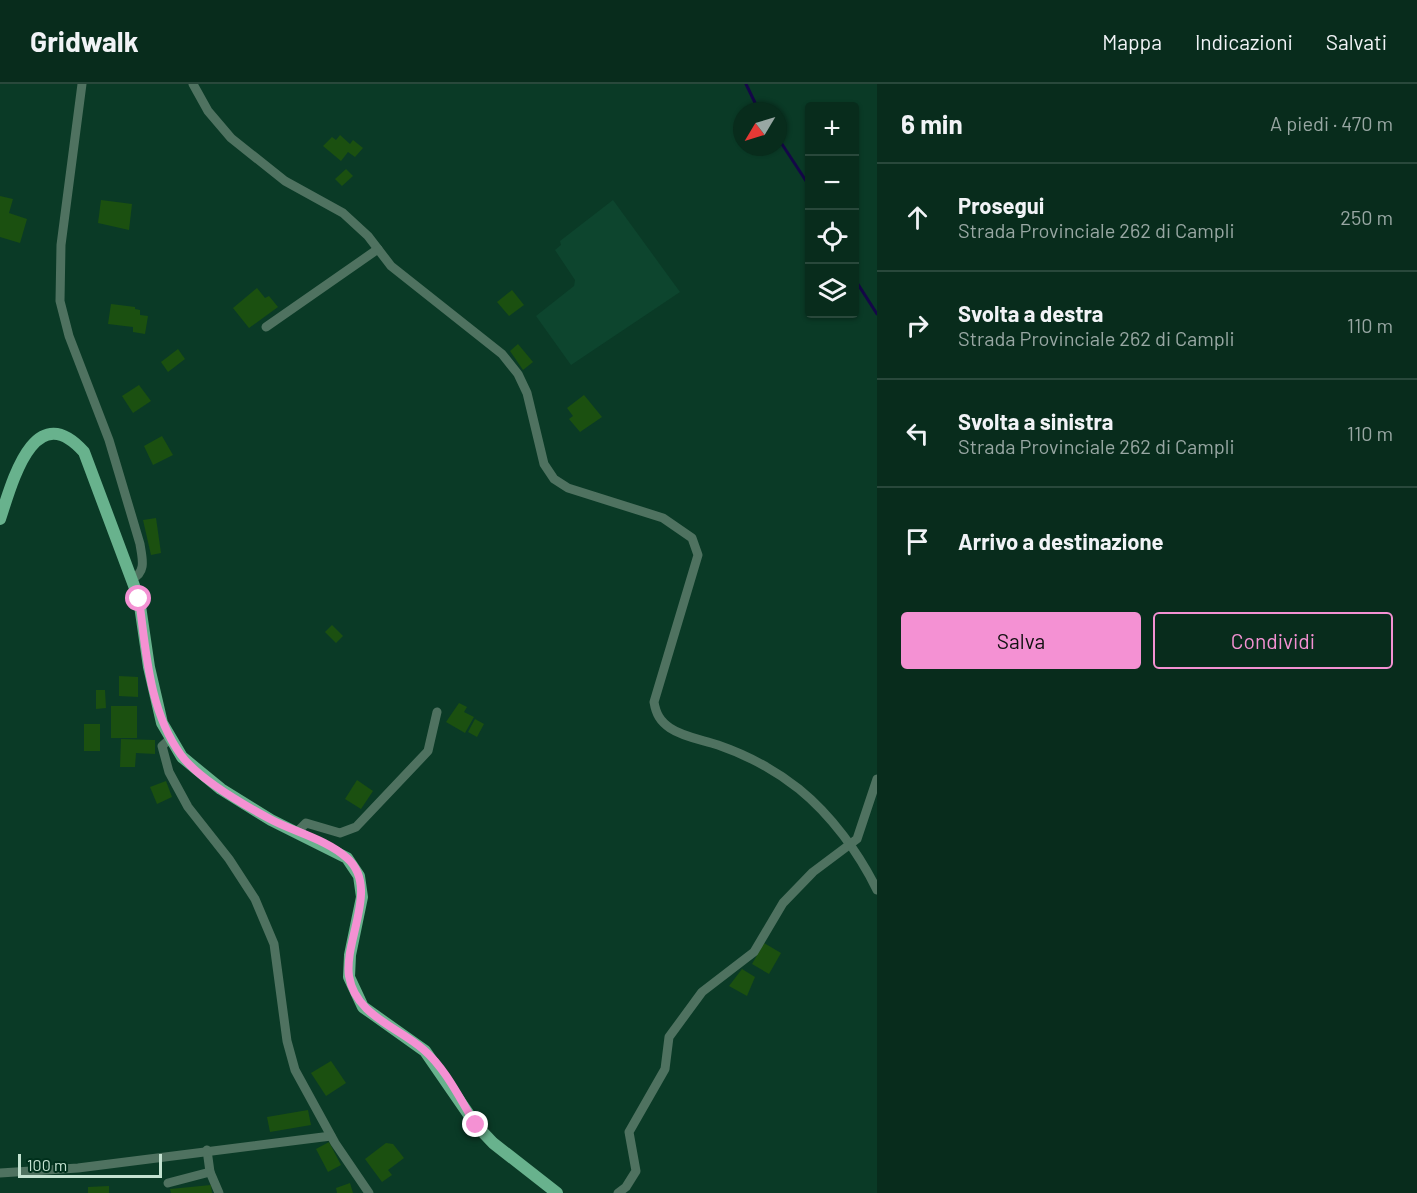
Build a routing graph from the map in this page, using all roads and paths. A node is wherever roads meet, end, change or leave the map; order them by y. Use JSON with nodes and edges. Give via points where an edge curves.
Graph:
{"nodes":[{"id":1,"x":82,"y":84,"type":"edge"},
{"id":2,"x":193,"y":84,"type":"edge"},
{"id":3,"x":378,"y":249,"type":"junction"},
{"id":4,"x":266,"y":327,"type":"dead end"},
{"id":5,"x":0,"y":519,"type":"edge"},
{"id":6,"x":132,"y":579,"type":"junction"},
{"id":7,"x":437,"y":712,"type":"dead end"},
{"id":8,"x":171,"y":738,"type":"junction"},
{"id":9,"x":877,"y":779,"type":"edge"},
{"id":10,"x":297,"y":832,"type":"junction"},
{"id":11,"x":849,"y":845,"type":"junction"},
{"id":12,"x":877,"y":890,"type":"edge"},
{"id":13,"x":331,"y":1136,"type":"junction"},
{"id":14,"x":207,"y":1150,"type":"junction"},
{"id":15,"x":210,"y":1172,"type":"junction"},
{"id":16,"x":0,"y":1173,"type":"edge"},
{"id":17,"x":168,"y":1183,"type":"dead end"},
{"id":18,"x":219,"y":1193,"type":"edge"},
{"id":19,"x":369,"y":1193,"type":"edge"},
{"id":20,"x":557,"y":1193,"type":"edge"},
{"id":21,"x":618,"y":1193,"type":"edge"}],
"edges":[{"from":1,"to":6,"type":"street","via":[[61,245],[59,291],[69,336],[99,408],[140,544],[143,565],[138,577]]},
{"from":2,"to":3,"type":"street","via":[[208,111],[231,138],[285,181],[343,213]]},
{"from":3,"to":4,"type":"street"},
{"from":3,"to":11,"type":"street","via":[[412,284],[494,347],[518,374],[527,393],[544,464],[554,478],[568,488],[663,518],[692,538],[698,555],[654,702],[656,715],[671,729],[770,769],[822,809]]},
{"from":5,"to":6,"type":"main road","via":[[22,457],[36,440],[53,433],[72,438],[84,452]]},
{"from":6,"to":8,"type":"main road","via":[[139,599],[148,667],[162,723]]},
{"from":7,"to":10,"type":"street","via":[[428,751],[356,827],[340,833],[306,823]]},
{"from":8,"to":10,"type":"main road","via":[[182,757],[221,789]]},
{"from":8,"to":13,"type":"street","via":[[162,746],[169,772],[188,807],[255,899],[274,944],[287,1041],[295,1070]]},
{"from":9,"to":11,"type":"street","via":[[857,839]]},
{"from":10,"to":20,"type":"main road","via":[[347,858],[359,876],[362,897],[349,977],[363,1007],[425,1051],[476,1125]]},
{"from":11,"to":12,"type":"street"},
{"from":11,"to":21,"type":"street","via":[[813,872],[783,903],[754,952],[702,992],[669,1037],[665,1069],[629,1132],[636,1171]]},
{"from":13,"to":14,"type":"street"},
{"from":13,"to":19,"type":"street"},
{"from":14,"to":15,"type":"street"},
{"from":14,"to":16,"type":"street","via":[[78,1168]]},
{"from":15,"to":17,"type":"street"},
{"from":15,"to":18,"type":"street"}]}
